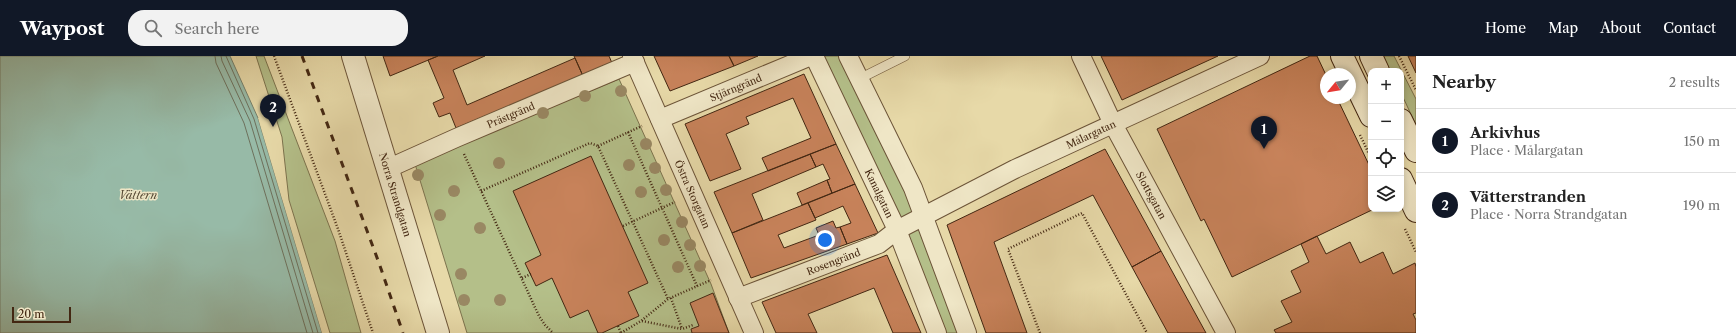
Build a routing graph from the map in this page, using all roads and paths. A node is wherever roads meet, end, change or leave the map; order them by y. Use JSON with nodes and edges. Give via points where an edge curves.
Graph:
{"nodes":[{"id":1,"x":274,"y":56,"type":"edge"},
{"id":2,"x":353,"y":56,"type":"edge"},
{"id":3,"x":812,"y":56,"type":"edge"},
{"id":4,"x":848,"y":56,"type":"edge"},
{"id":5,"x":905,"y":56,"type":"edge"},
{"id":6,"x":1081,"y":56,"type":"edge"},
{"id":7,"x":1260,"y":56,"type":"edge"},
{"id":8,"x":1342,"y":56,"type":"edge"},
{"id":9,"x":1371,"y":56,"type":"edge"},
{"id":10,"x":1399,"y":56,"type":"edge"},
{"id":11,"x":633,"y":59,"type":"edge"},
{"id":12,"x":1377,"y":68,"type":"edge"},
{"id":13,"x":859,"y":78,"type":"junction"},
{"id":14,"x":1416,"y":90,"type":"edge"},
{"id":15,"x":1368,"y":110,"type":"edge"},
{"id":16,"x":660,"y":119,"type":"junction"},
{"id":17,"x":1113,"y":124,"type":"junction"},
{"id":18,"x":642,"y":126,"type":"dead end"},
{"id":19,"x":1404,"y":126,"type":"edge"},
{"id":20,"x":628,"y":132,"type":"junction"},
{"id":21,"x":456,"y":138,"type":"junction"},
{"id":22,"x":598,"y":146,"type":"junction"},
{"id":23,"x":1416,"y":151,"type":"edge"},
{"id":24,"x":387,"y":169,"type":"junction"},
{"id":25,"x":1404,"y":185,"type":"edge"},
{"id":26,"x":481,"y":191,"type":"junction"},
{"id":27,"x":675,"y":202,"type":"dead end"},
{"id":28,"x":662,"y":208,"type":"junction"},
{"id":29,"x":1416,"y":211,"type":"edge"},
{"id":30,"x":924,"y":217,"type":"junction"},
{"id":31,"x":632,"y":222,"type":"junction"},
{"id":32,"x":623,"y":226,"type":"dead end"},
{"id":33,"x":897,"y":230,"type":"junction"},
{"id":34,"x":531,"y":274,"type":"dead end"},
{"id":35,"x":522,"y":278,"type":"junction"},
{"id":36,"x":707,"y":282,"type":"dead end"},
{"id":37,"x":697,"y":286,"type":"junction"},
{"id":38,"x":738,"y":298,"type":"junction"},
{"id":39,"x":669,"y":299,"type":"junction"},
{"id":40,"x":641,"y":321,"type":"junction"},
{"id":41,"x":693,"y":325,"type":"dead end"},
{"id":42,"x":618,"y":326,"type":"dead end"},
{"id":43,"x":682,"y":329,"type":"junction"},
{"id":44,"x":373,"y":333,"type":"edge"},
{"id":45,"x":438,"y":333,"type":"edge"},
{"id":46,"x":554,"y":333,"type":"edge"},
{"id":47,"x":621,"y":333,"type":"edge"},
{"id":48,"x":754,"y":333,"type":"edge"},
{"id":49,"x":937,"y":333,"type":"edge"},
{"id":50,"x":967,"y":333,"type":"edge"},
{"id":51,"x":1040,"y":333,"type":"edge"},
{"id":52,"x":1147,"y":333,"type":"edge"},
{"id":53,"x":1226,"y":333,"type":"edge"}],
"edges":[{"from":1,"to":44,"type":"path","via":[[338,229]]},
{"from":2,"to":24,"type":"street","name":"Norra Strandgatan"},
{"from":3,"to":16,"type":"street","name":"Stjärngränd"},
{"from":3,"to":33,"type":"street","name":"Kanalgatan"},
{"from":4,"to":13,"type":"street"},
{"from":5,"to":13,"type":"lane"},
{"from":6,"to":17,"type":"street","name":"Slottsgatan"},
{"from":7,"to":17,"type":"street","name":"Målargatan"},
{"from":8,"to":15,"type":"street"},
{"from":9,"to":12,"type":"street"},
{"from":10,"to":14,"type":"path"},
{"from":11,"to":16,"type":"street","name":"Östra Storgatan"},
{"from":11,"to":21,"type":"street","name":"Prästgränd"},
{"from":13,"to":30,"type":"street","via":[[913,188]]},
{"from":16,"to":38,"type":"street","name":"Östra Storgatan"},
{"from":17,"to":30,"type":"street","name":"Målargatan","via":[[1015,169]]},
{"from":17,"to":53,"type":"street","name":"Slottsgatan"},
{"from":18,"to":20,"type":"path"},
{"from":19,"to":23,"type":"street"},
{"from":20,"to":22,"type":"path"},
{"from":20,"to":28,"type":"path"},
{"from":21,"to":24,"type":"street","name":"Prästgränd"},
{"from":21,"to":26,"type":"path"},
{"from":22,"to":26,"type":"path","via":[[590,143]]},
{"from":22,"to":31,"type":"path"},
{"from":24,"to":45,"type":"street","name":"Norra Strandgatan"},
{"from":25,"to":29,"type":"street"},
{"from":26,"to":35,"type":"path"},
{"from":27,"to":28,"type":"path"},
{"from":28,"to":31,"type":"path"},
{"from":28,"to":37,"type":"path"},
{"from":30,"to":33,"type":"street","name":"Rosengränd"},
{"from":30,"to":50,"type":"street"},
{"from":31,"to":32,"type":"path"},
{"from":31,"to":39,"type":"path"},
{"from":33,"to":38,"type":"street","name":"Rosengränd","via":[[879,244]]},
{"from":33,"to":49,"type":"street","name":"Kanalgatan"},
{"from":34,"to":35,"type":"path"},
{"from":35,"to":46,"type":"path","via":[[539,316]]},
{"from":36,"to":37,"type":"path"},
{"from":37,"to":39,"type":"path"},
{"from":38,"to":48,"type":"street","name":"Östra Storgatan"},
{"from":39,"to":40,"type":"path"},
{"from":39,"to":43,"type":"path"},
{"from":40,"to":43,"type":"path"},
{"from":40,"to":47,"type":"path"},
{"from":41,"to":43,"type":"path"},
{"from":42,"to":47,"type":"path"},
{"from":51,"to":52,"type":"path","via":[[1008,249],[1082,213]]}]}
